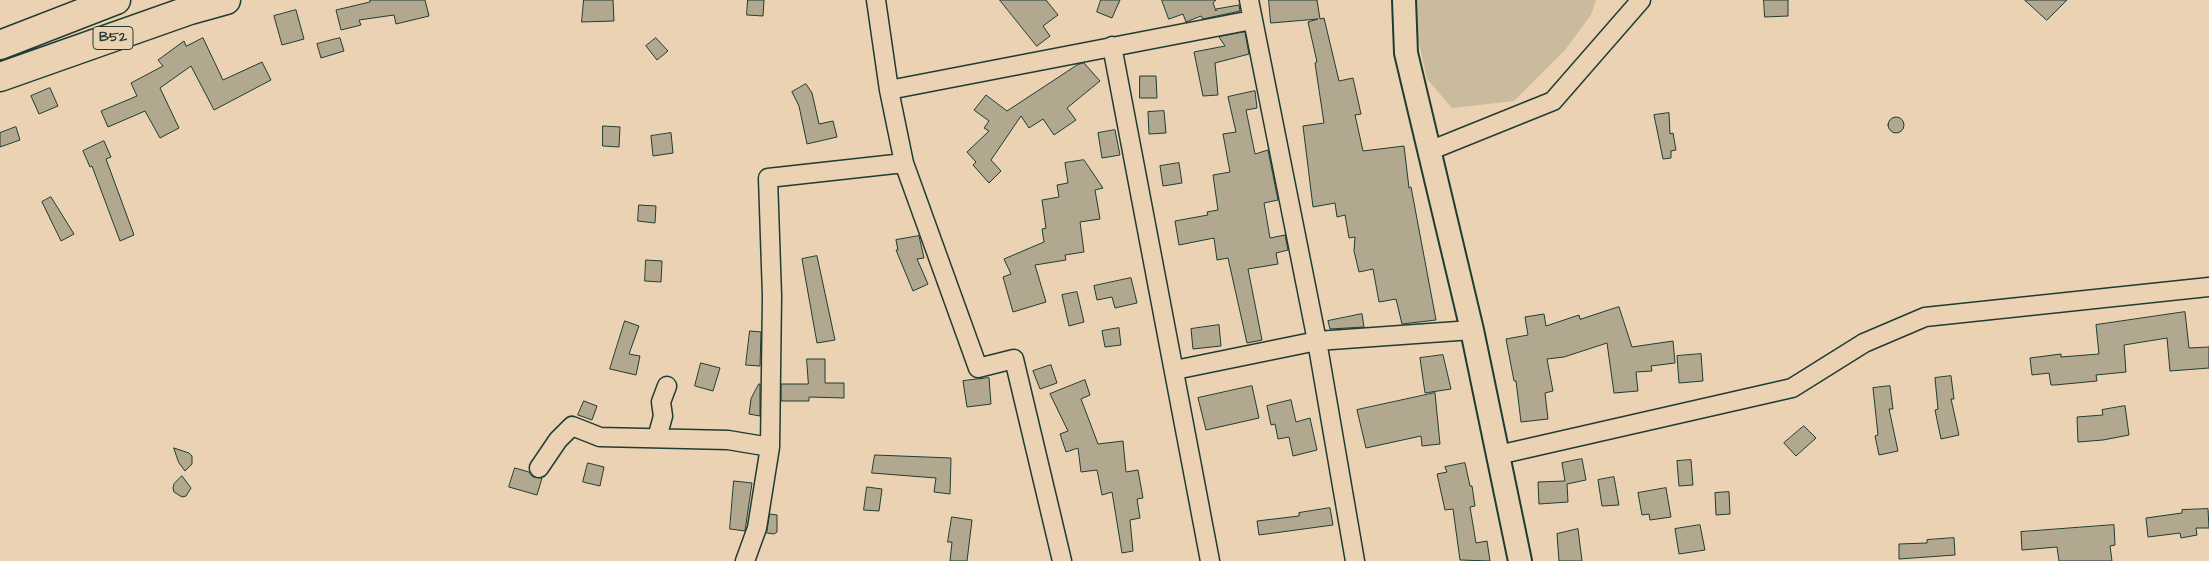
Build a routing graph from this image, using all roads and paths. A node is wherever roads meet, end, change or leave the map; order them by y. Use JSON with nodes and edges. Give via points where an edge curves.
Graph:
{"nodes":[{"id":1,"x":116,"y":0,"type":"edge"},
{"id":2,"x":226,"y":0,"type":"edge"},
{"id":3,"x":876,"y":0,"type":"edge"},
{"id":4,"x":1249,"y":0,"type":"edge"},
{"id":5,"x":1404,"y":0,"type":"edge"},
{"id":6,"x":1641,"y":0,"type":"edge"},
{"id":7,"x":1252,"y":20,"type":"junction"},
{"id":8,"x":0,"y":45,"type":"edge"},
{"id":9,"x":1112,"y":46,"type":"junction"},
{"id":10,"x":0,"y":77,"type":"edge"},
{"id":11,"x":889,"y":90,"type":"junction"},
{"id":12,"x":1429,"y":151,"type":"junction"},
{"id":13,"x":904,"y":162,"type":"junction"},
{"id":14,"x":2209,"y":288,"type":"edge"},
{"id":15,"x":1472,"y":330,"type":"junction"},
{"id":16,"x":1317,"y":341,"type":"junction"},
{"id":17,"x":1175,"y":370,"type":"junction"},
{"id":18,"x":667,"y":386,"type":"dead end"},
{"id":19,"x":657,"y":438,"type":"junction"},
{"id":20,"x":770,"y":447,"type":"junction"},
{"id":21,"x":1498,"y":455,"type":"junction"},
{"id":22,"x":539,"y":468,"type":"dead end"},
{"id":23,"x":745,"y":561,"type":"edge"},
{"id":24,"x":1062,"y":561,"type":"edge"},
{"id":25,"x":1210,"y":561,"type":"edge"},
{"id":26,"x":1355,"y":561,"type":"edge"},
{"id":27,"x":1520,"y":561,"type":"edge"}],
"edges":[{"from":1,"to":8,"type":"highway","number":"B52"},
{"from":2,"to":10,"type":"highway","number":"B52"},
{"from":3,"to":11,"type":"street"},
{"from":4,"to":7,"type":"street"},
{"from":5,"to":12,"type":"street","via":[[1406,53]]},
{"from":6,"to":12,"type":"street","via":[[1553,101]]},
{"from":7,"to":9,"type":"street"},
{"from":7,"to":16,"type":"street"},
{"from":9,"to":11,"type":"street"},
{"from":9,"to":17,"type":"street"},
{"from":11,"to":13,"type":"street"},
{"from":12,"to":15,"type":"street"},
{"from":13,"to":20,"type":"street","via":[[768,178],[772,296]]},
{"from":13,"to":24,"type":"street","via":[[978,368],[1014,358]]},
{"from":14,"to":21,"type":"street","via":[[1924,317],[1864,343],[1792,388]]},
{"from":15,"to":16,"type":"street"},
{"from":15,"to":21,"type":"street"},
{"from":16,"to":17,"type":"street"},
{"from":16,"to":26,"type":"street"},
{"from":17,"to":25,"type":"street"},
{"from":18,"to":19,"type":"street","via":[[661,402],[663,416]]},
{"from":19,"to":20,"type":"street","via":[[728,440]]},
{"from":19,"to":22,"type":"street","via":[[600,437],[572,426]]},
{"from":20,"to":23,"type":"street","via":[[757,528]]},
{"from":21,"to":27,"type":"street"}]}
